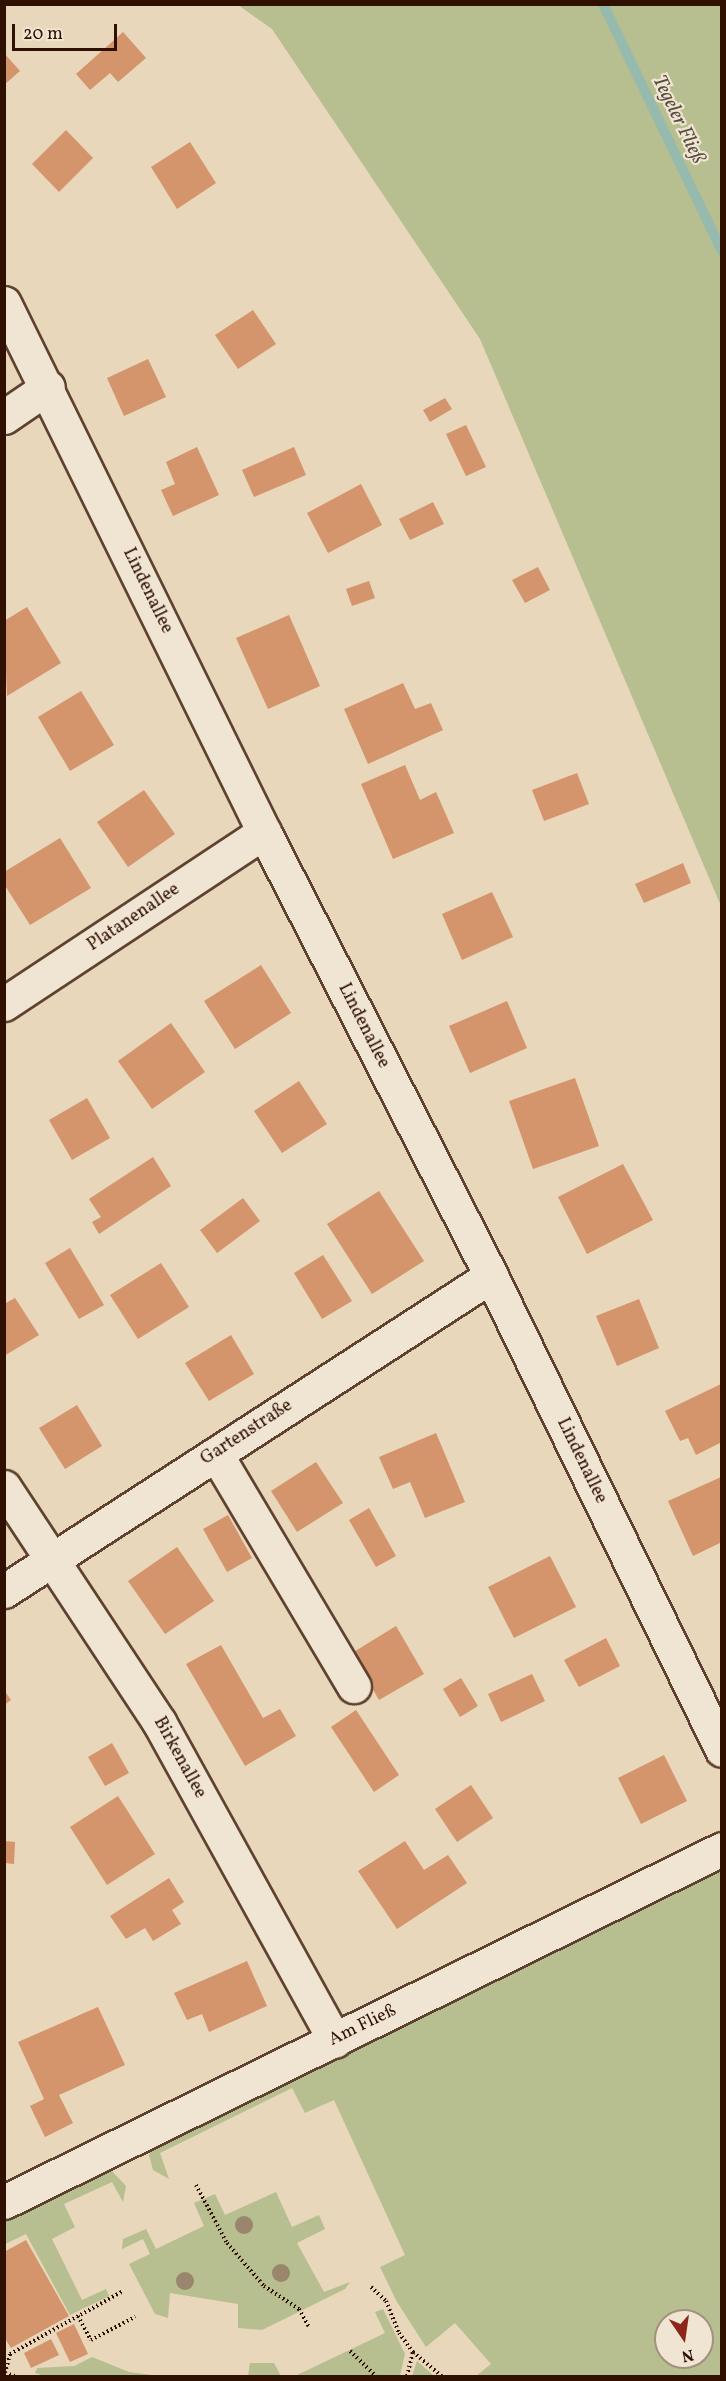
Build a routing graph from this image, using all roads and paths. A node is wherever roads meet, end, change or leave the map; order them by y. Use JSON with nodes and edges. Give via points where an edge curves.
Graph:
{"nodes":[{"id":1,"x":4,"y":303,"type":"edge"},
{"id":2,"x":48,"y":387,"type":"junction"},
{"id":3,"x":4,"y":417,"type":"edge"},
{"id":4,"x":264,"y":832,"type":"junction"},
{"id":5,"x":4,"y":1004,"type":"edge"},
{"id":6,"x":491,"y":1276,"type":"junction"},
{"id":7,"x":216,"y":1454,"type":"junction"},
{"id":8,"x":4,"y":1487,"type":"edge"},
{"id":9,"x":53,"y":1559,"type":"junction"},
{"id":10,"x":4,"y":1591,"type":"edge"},
{"id":11,"x":354,"y":1686,"type":"dead end"},
{"id":12,"x":722,"y":1750,"type":"edge"},
{"id":13,"x":722,"y":1849,"type":"edge"},
{"id":14,"x":335,"y":2041,"type":"junction"},
{"id":15,"x":195,"y":2185,"type":"dead end"},
{"id":16,"x":4,"y":2202,"type":"edge"},
{"id":17,"x":371,"y":2288,"type":"dead end"},
{"id":18,"x":123,"y":2291,"type":"dead end"},
{"id":19,"x":78,"y":2316,"type":"junction"},
{"id":20,"x":135,"y":2317,"type":"dead end"},
{"id":21,"x":309,"y":2327,"type":"dead end"},
{"id":22,"x":350,"y":2351,"type":"dead end"},
{"id":23,"x":413,"y":2352,"type":"junction"},
{"id":24,"x":5,"y":2373,"type":"edge"},
{"id":25,"x":15,"y":2376,"type":"edge"},
{"id":26,"x":376,"y":2376,"type":"edge"},
{"id":27,"x":407,"y":2376,"type":"edge"},
{"id":28,"x":442,"y":2376,"type":"edge"}],
"edges":[{"from":1,"to":2,"type":"street","name":"Lindenallee"},
{"from":2,"to":3,"type":"street"},
{"from":2,"to":4,"type":"street","name":"Lindenallee"},
{"from":4,"to":5,"type":"street","name":"Platanenallee"},
{"from":4,"to":6,"type":"street","name":"Lindenallee"},
{"from":6,"to":7,"type":"street","name":"Gartenstraße"},
{"from":6,"to":12,"type":"street","name":"Lindenallee"},
{"from":7,"to":9,"type":"street","name":"Gartenstraße"},
{"from":7,"to":11,"type":"street"},
{"from":8,"to":9,"type":"street","name":"Birkenallee"},
{"from":9,"to":10,"type":"street","name":"Gartenstraße"},
{"from":9,"to":14,"type":"street","name":"Birkenallee","via":[[159,1722]]},
{"from":13,"to":14,"type":"street","name":"Am Fließ"},
{"from":14,"to":16,"type":"street","name":"Am Fließ"},
{"from":15,"to":21,"type":"path","via":[[232,2250],[264,2286],[299,2309]]},
{"from":17,"to":23,"type":"path","via":[[386,2301],[399,2333]]},
{"from":18,"to":19,"type":"path"},
{"from":19,"to":20,"type":"path","via":[[91,2340]]},
{"from":19,"to":24,"type":"path","via":[[10,2354]]},
{"from":22,"to":26,"type":"path"},
{"from":23,"to":27,"type":"path"},
{"from":23,"to":28,"type":"path"},
{"from":24,"to":25,"type":"path"}]}
